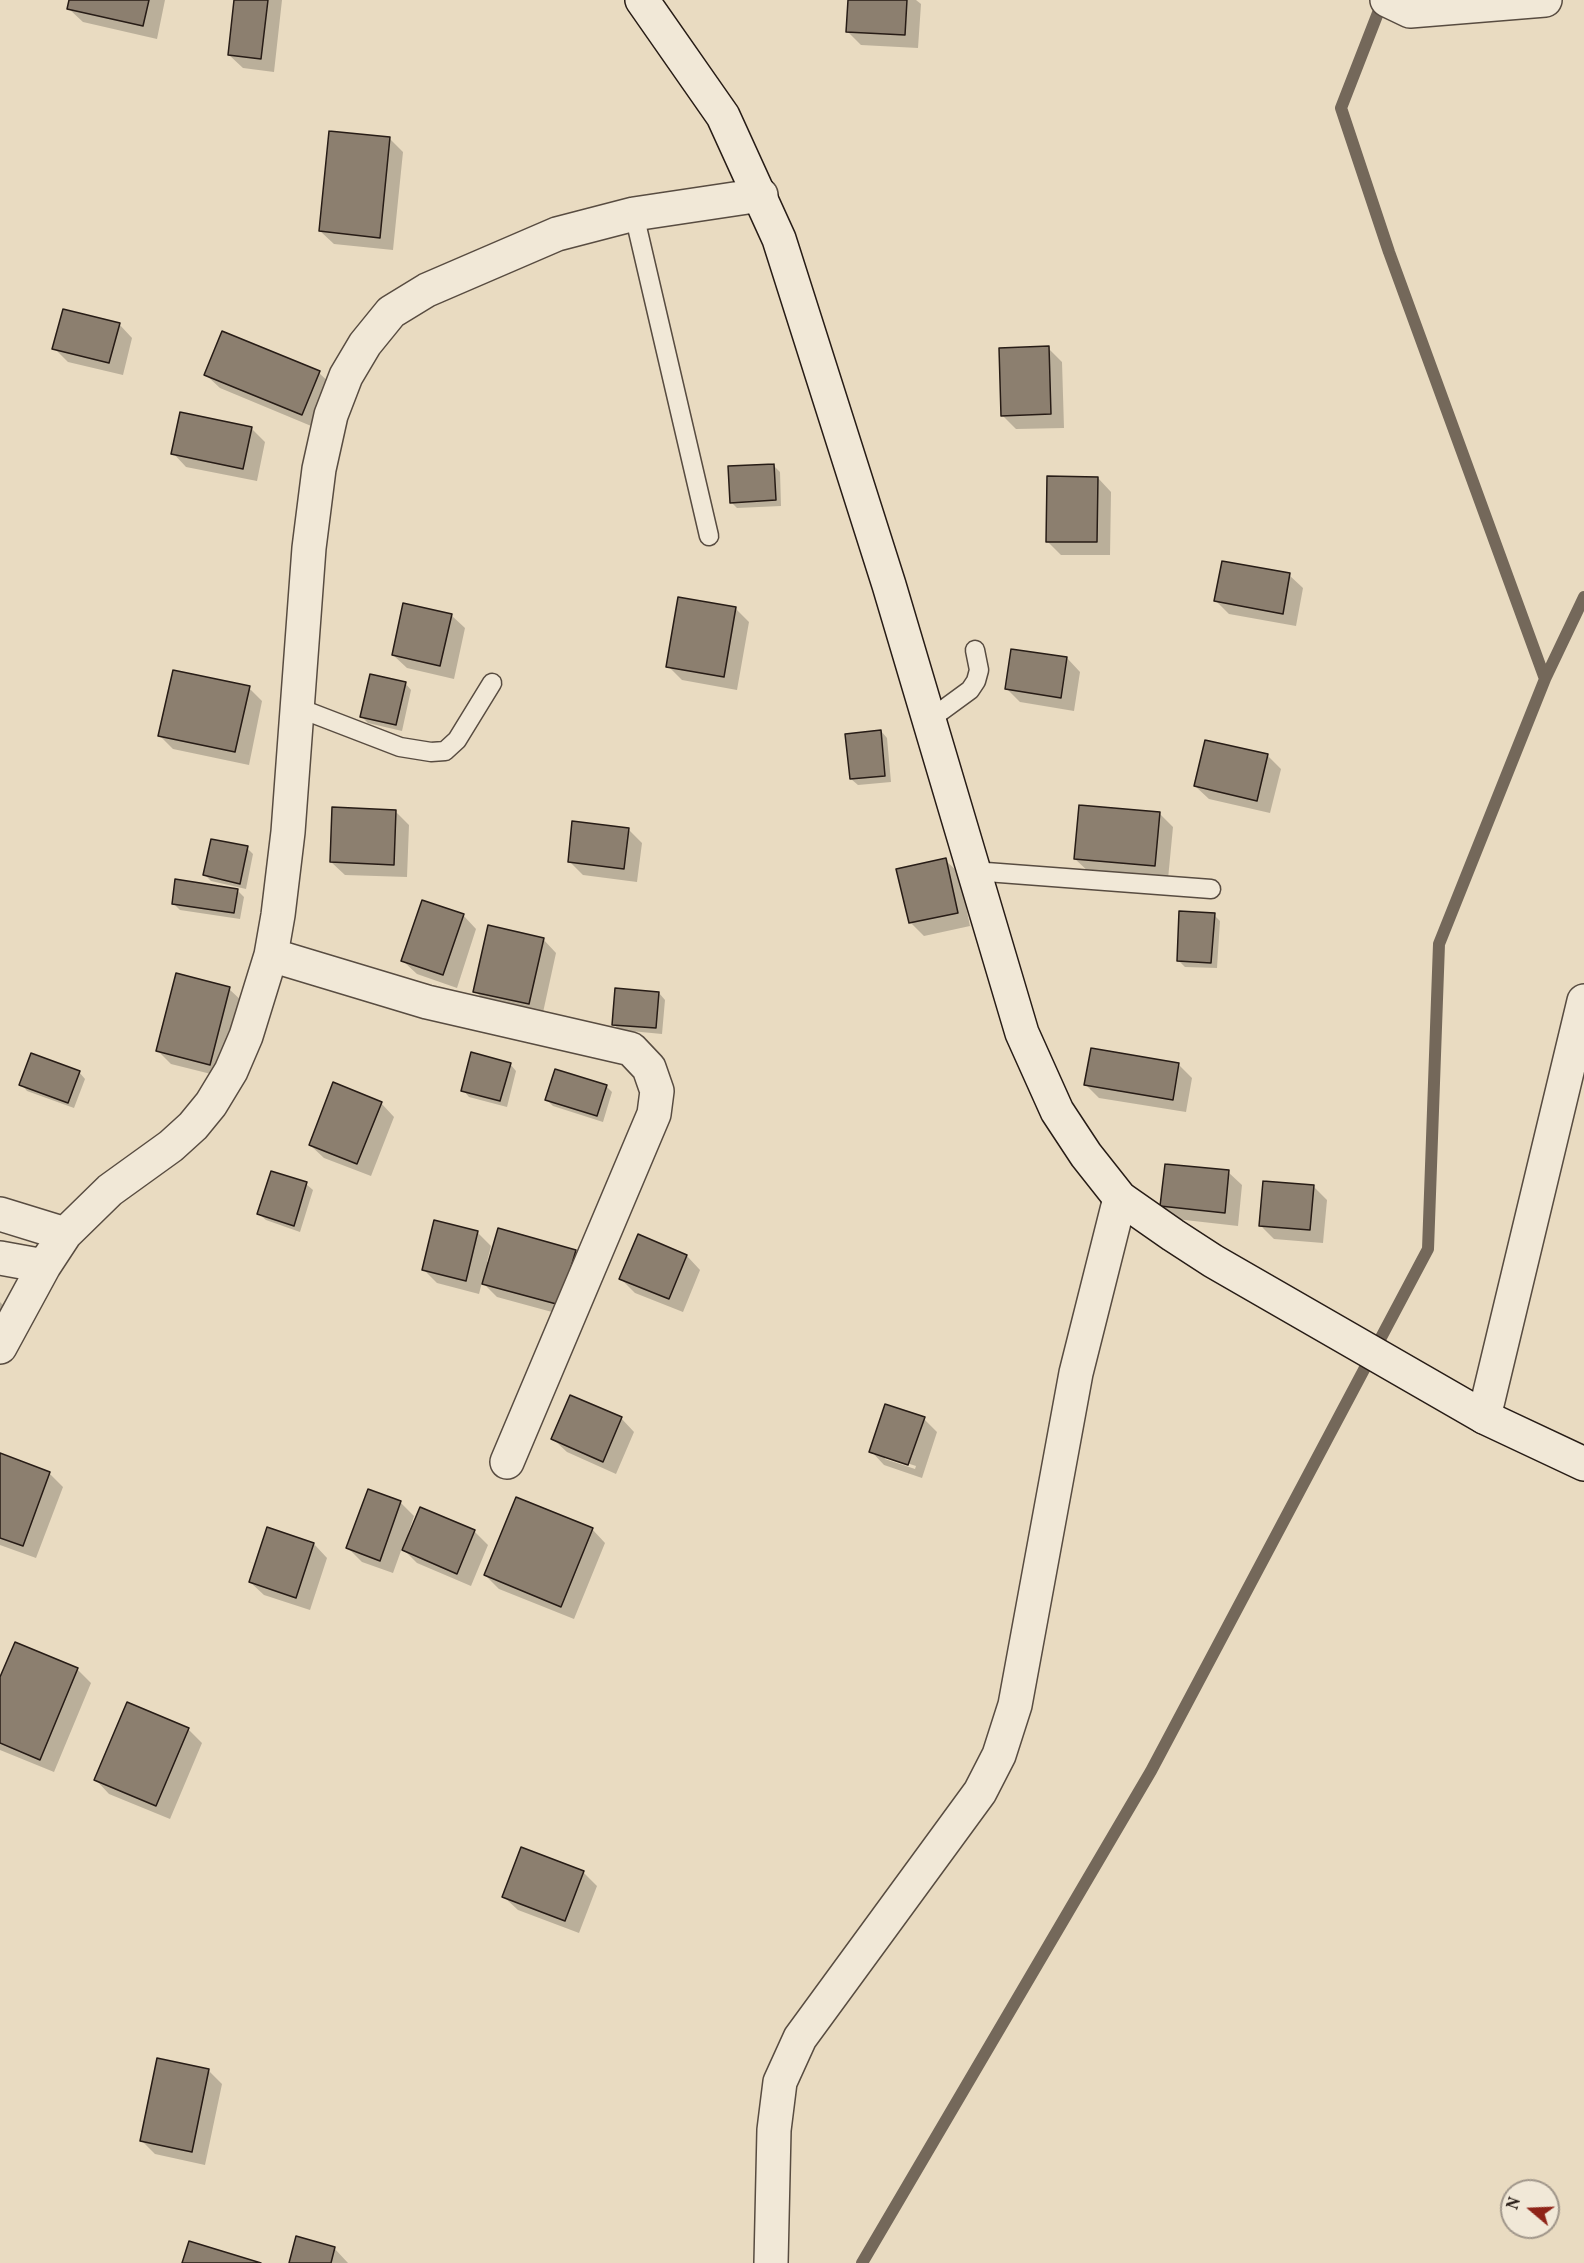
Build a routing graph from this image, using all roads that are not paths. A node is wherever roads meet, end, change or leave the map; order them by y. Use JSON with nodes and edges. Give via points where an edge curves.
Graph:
{"nodes":[{"id":1,"x":642,"y":0,"type":"edge"},
{"id":2,"x":1545,"y":0,"type":"edge"},
{"id":3,"x":1398,"y":5,"type":"edge"},
{"id":4,"x":761,"y":195,"type":"junction"},
{"id":5,"x":634,"y":214,"type":"junction"},
{"id":6,"x":709,"y":536,"type":"dead end"},
{"id":7,"x":975,"y":650,"type":"dead end"},
{"id":8,"x":492,"y":683,"type":"dead end"},
{"id":9,"x":296,"y":707,"type":"junction"},
{"id":10,"x":929,"y":720,"type":"junction"},
{"id":11,"x":973,"y":871,"type":"junction"},
{"id":12,"x":1211,"y":890,"type":"dead end"},
{"id":13,"x":271,"y":955,"type":"junction"},
{"id":14,"x":1584,"y":1001,"type":"edge"},
{"id":15,"x":1120,"y":1198,"type":"junction"},
{"id":16,"x":0,"y":1214,"type":"edge"},
{"id":17,"x":65,"y":1234,"type":"junction"},
{"id":18,"x":0,"y":1258,"type":"edge"},
{"id":19,"x":44,"y":1266,"type":"junction"},
{"id":20,"x":0,"y":1347,"type":"edge"},
{"id":21,"x":1484,"y":1417,"type":"junction"},
{"id":22,"x":507,"y":1462,"type":"dead end"},
{"id":23,"x":1584,"y":1464,"type":"edge"},
{"id":24,"x":771,"y":2263,"type":"edge"}],
"edges":[{"from":1,"to":4,"type":"street","via":[[723,116]]},
{"from":2,"to":3,"type":"street"},
{"from":4,"to":5,"type":"street"},
{"from":4,"to":10,"type":"street","via":[[831,397]]},
{"from":5,"to":6,"type":"lane"},
{"from":5,"to":9,"type":"street","via":[[557,234],[427,290],[392,312],[365,344],[346,376],[331,415],[319,469]]},
{"from":7,"to":10,"type":"lane","via":[[976,681],[970,690]]},
{"from":8,"to":9,"type":"lane","via":[[457,740],[445,751],[400,747]]},
{"from":9,"to":13,"type":"street","via":[[288,832]]},
{"from":10,"to":11,"type":"street"},
{"from":11,"to":12,"type":"lane"},
{"from":11,"to":15,"type":"street","via":[[1022,1033],[1057,1111]]},
{"from":13,"to":17,"type":"street","via":[[246,1036],[211,1104],[171,1146],[110,1190]]},
{"from":13,"to":22,"type":"street","via":[[427,1002],[631,1049],[649,1068],[657,1091],[654,1114]]},
{"from":14,"to":21,"type":"street"},
{"from":15,"to":21,"type":"street","via":[[1213,1261]]},
{"from":15,"to":24,"type":"street","via":[[1076,1373],[1015,1705],[999,1755],[980,1792],[800,2038],[780,2082],[774,2130]]},
{"from":16,"to":17,"type":"street"},
{"from":17,"to":19,"type":"street"},
{"from":18,"to":19,"type":"street"},
{"from":19,"to":20,"type":"street"},
{"from":21,"to":23,"type":"street"}]}
